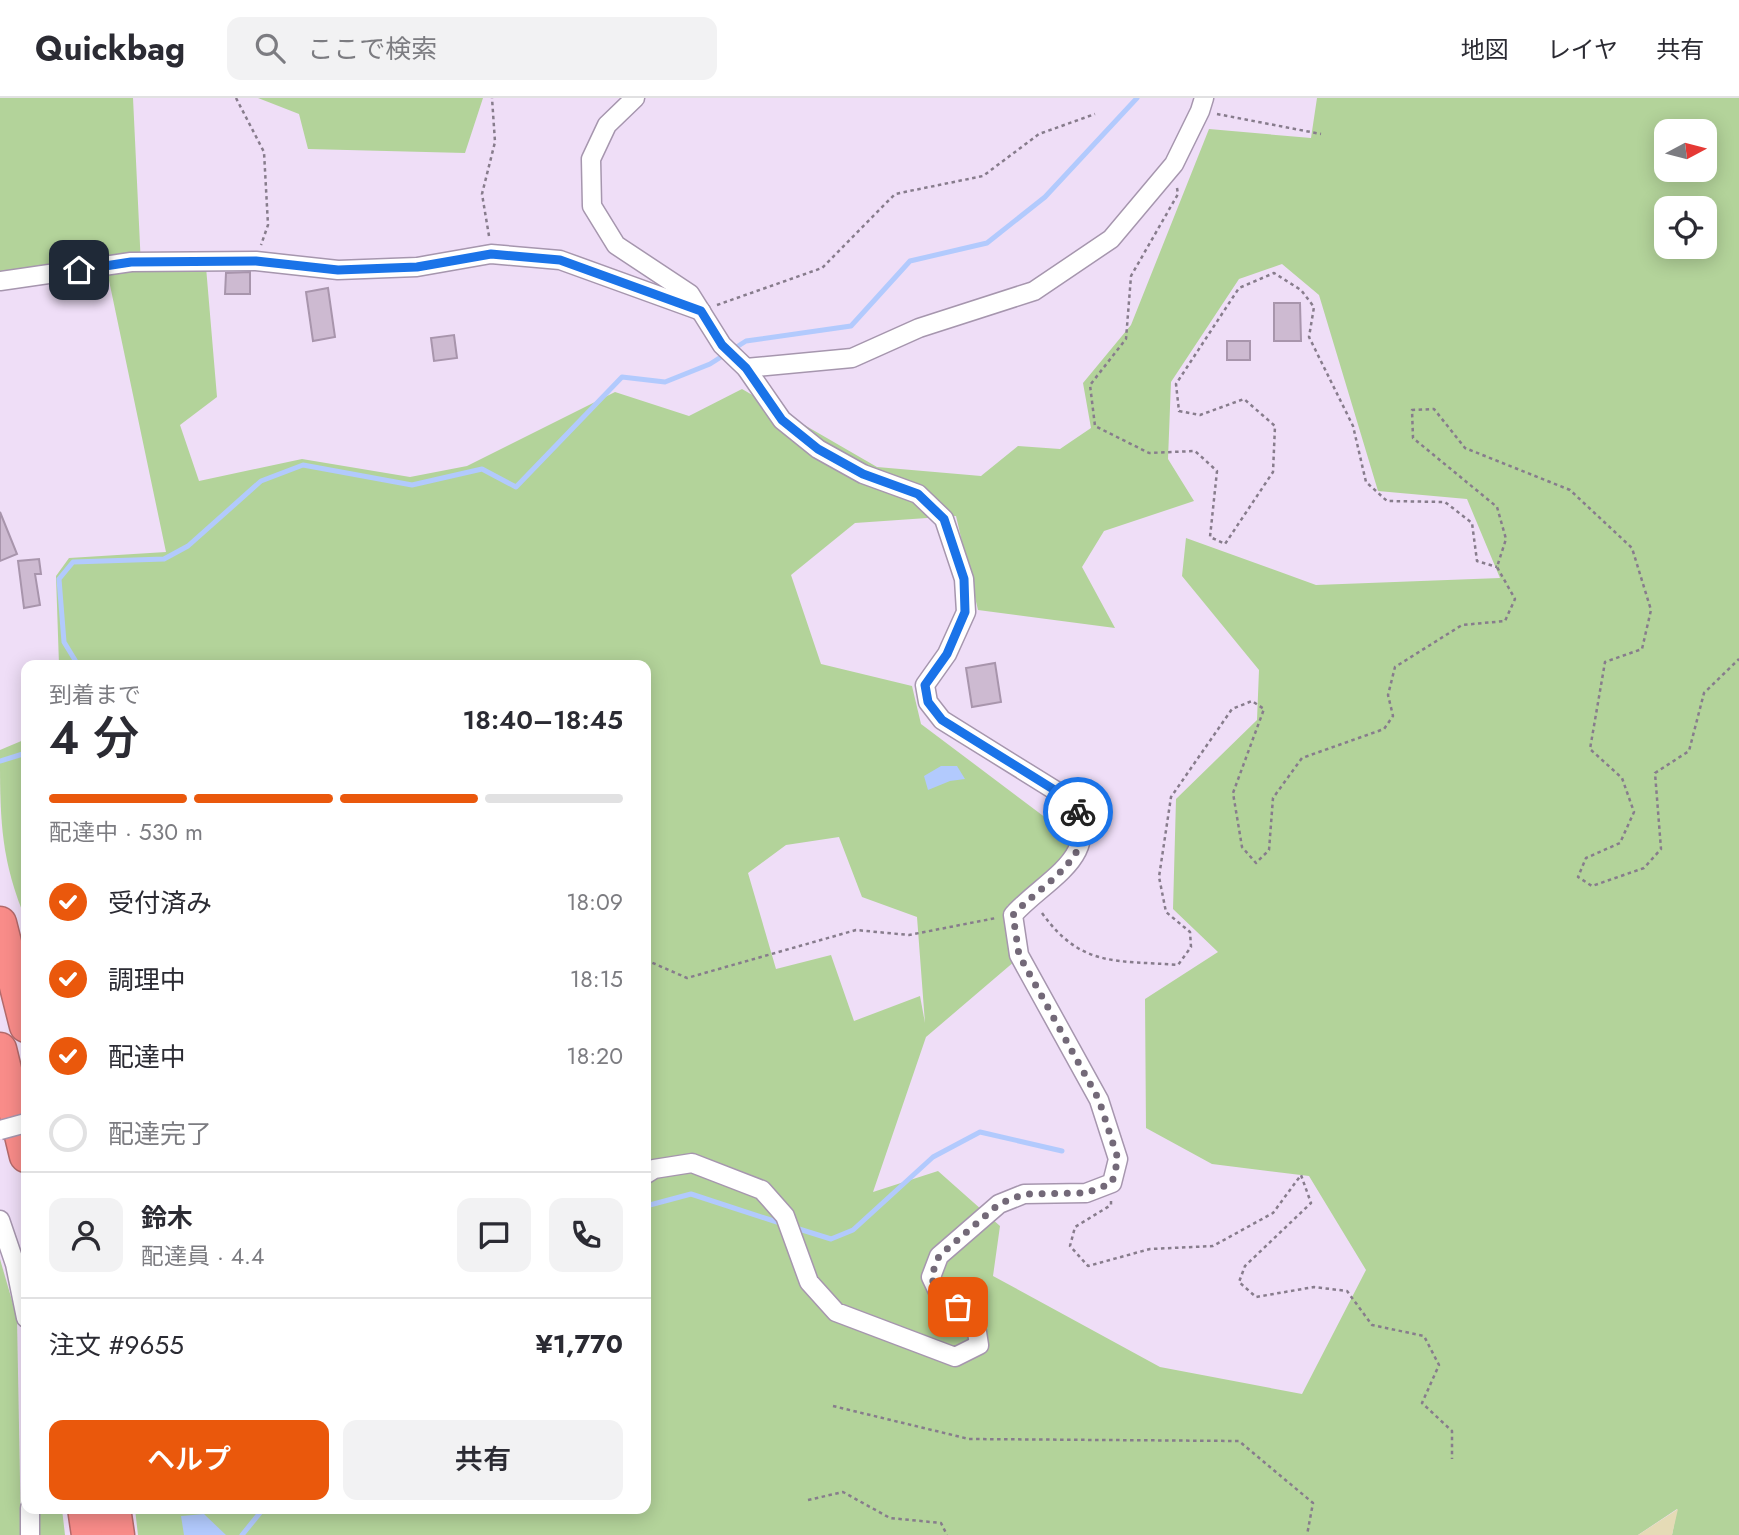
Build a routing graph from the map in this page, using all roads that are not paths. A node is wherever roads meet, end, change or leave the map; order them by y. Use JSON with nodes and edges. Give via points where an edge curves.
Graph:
{"nodes":[{"id":1,"x":635,"y":98,"type":"edge"},
{"id":2,"x":1202,"y":105,"type":"edge"},
{"id":3,"x":0,"y":281,"type":"edge"},
{"id":4,"x":701,"y":311,"type":"junction"},
{"id":5,"x":742,"y":364,"type":"junction"},
{"id":6,"x":0,"y":923,"type":"edge"},
{"id":7,"x":21,"y":1006,"type":"edge"},
{"id":8,"x":0,"y":1049,"type":"edge"},
{"id":9,"x":21,"y":1125,"type":"edge"},
{"id":10,"x":0,"y":1130,"type":"edge"},
{"id":11,"x":21,"y":1135,"type":"edge"},
{"id":12,"x":651,"y":1171,"type":"edge"},
{"id":13,"x":0,"y":1220,"type":"edge"},
{"id":14,"x":21,"y":1293,"type":"edge"},
{"id":15,"x":30,"y":1514,"type":"edge"},
{"id":16,"x":86,"y":1514,"type":"edge"},
{"id":17,"x":115,"y":1514,"type":"edge"},
{"id":18,"x":30,"y":1535,"type":"edge"},
{"id":19,"x":88,"y":1535,"type":"edge"},
{"id":20,"x":118,"y":1535,"type":"edge"}],
"edges":[{"from":1,"to":4,"type":"street","via":[[607,125],[591,159],[592,206],[616,245],[691,294]]},
{"from":2,"to":5,"type":"street","via":[[1174,164],[1111,239],[1034,291],[919,328],[852,358]]},
{"from":3,"to":4,"type":"street","via":[[131,262],[256,261],[338,270],[417,267],[491,254],[560,260]]},
{"from":4,"to":5,"type":"street","via":[[722,345]]},
{"from":5,"to":12,"type":"street","via":[[782,420],[818,449],[863,474],[918,494],[944,519],[964,579],[965,612],[947,654],[925,685],[928,702],[942,720],[1069,799],[1080,815],[1084,835],[1074,860],[1013,915],[1019,955],[1099,1100],[1118,1159],[1112,1183],[1086,1193],[1024,1194],[999,1204],[939,1256],[931,1277],[940,1296],[975,1319],[979,1345],[955,1356],[836,1312],[809,1282],[785,1216],[762,1190],[691,1163]]},
{"from":6,"to":7,"type":"highway"},
{"from":8,"to":11,"type":"highway"},
{"from":9,"to":10,"type":"street","bridge":true},
{"from":13,"to":14,"type":"street"},
{"from":15,"to":18,"type":"street"},
{"from":16,"to":19,"type":"highway"},
{"from":17,"to":20,"type":"highway"}]}
